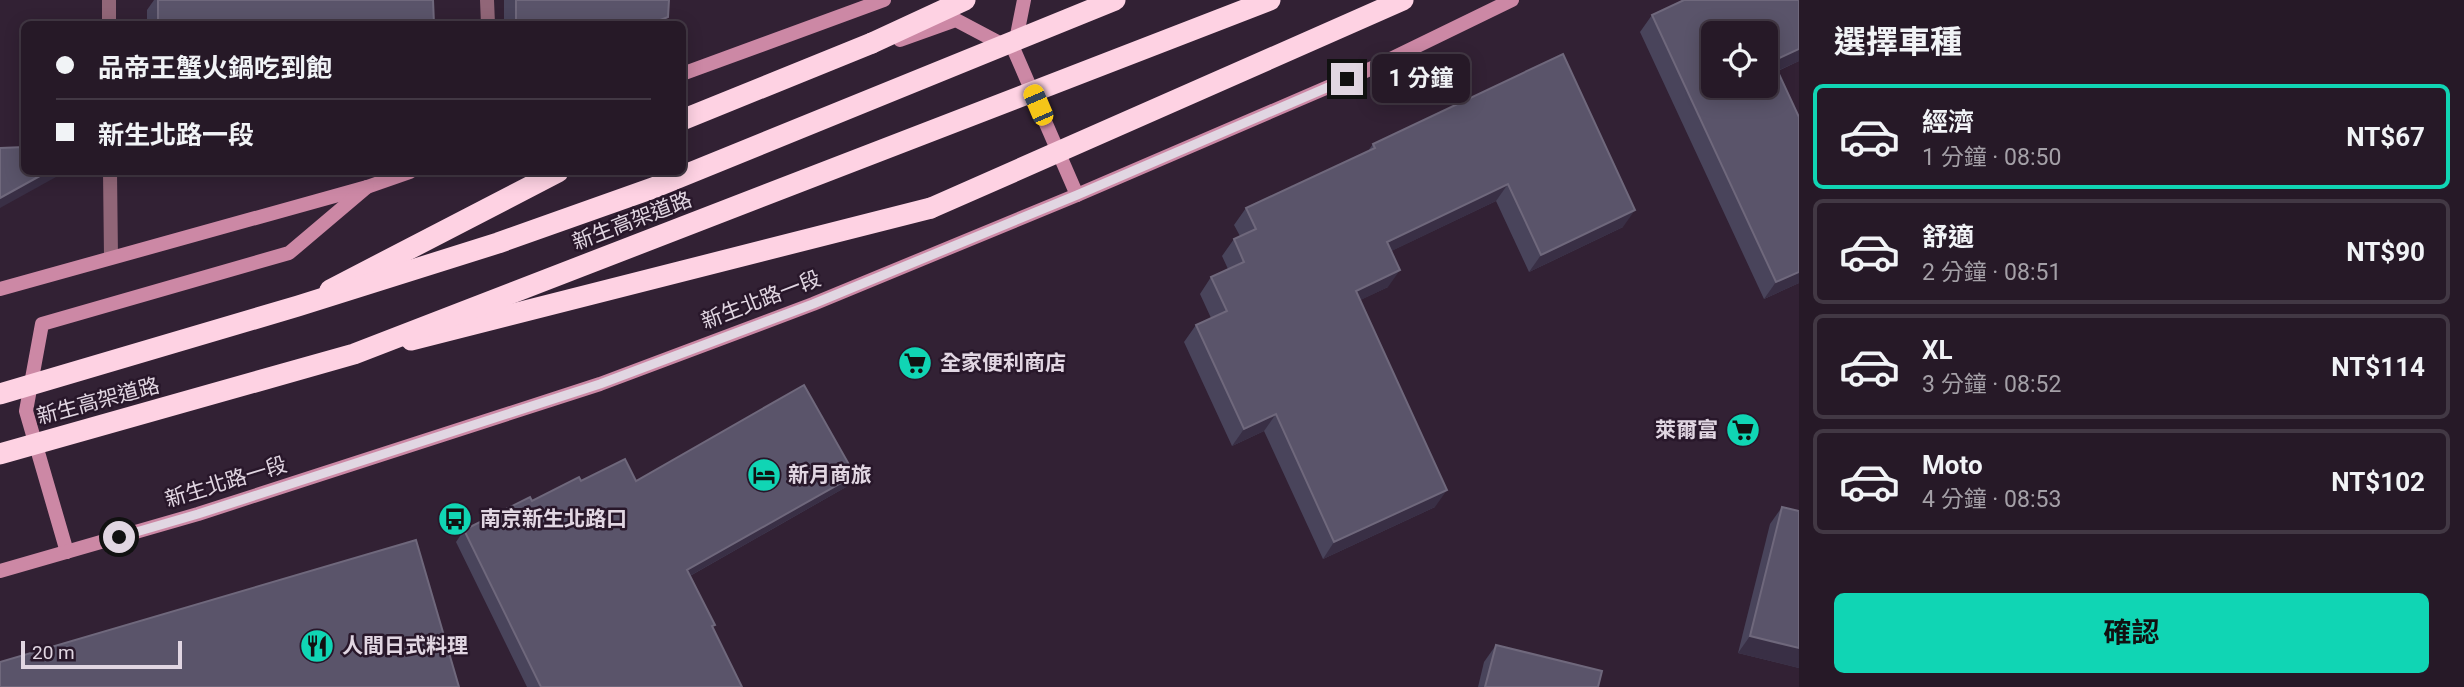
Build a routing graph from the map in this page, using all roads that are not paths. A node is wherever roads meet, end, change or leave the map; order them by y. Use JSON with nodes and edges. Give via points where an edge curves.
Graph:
{"nodes":[{"id":1,"x":109,"y":0,"type":"edge"},
{"id":2,"x":487,"y":0,"type":"edge"},
{"id":3,"x":884,"y":0,"type":"edge"},
{"id":4,"x":965,"y":0,"type":"edge"},
{"id":5,"x":1024,"y":0,"type":"edge"},
{"id":6,"x":1115,"y":0,"type":"edge"},
{"id":7,"x":1270,"y":0,"type":"edge"},
{"id":8,"x":1403,"y":0,"type":"edge"},
{"id":9,"x":1512,"y":0,"type":"edge"},
{"id":10,"x":109,"y":21,"type":"edge"},
{"id":11,"x":488,"y":21,"type":"edge"},
{"id":12,"x":1014,"y":50,"type":"junction"},
{"id":13,"x":686,"y":73,"type":"edge"},
{"id":14,"x":686,"y":113,"type":"edge"},
{"id":15,"x":686,"y":118,"type":"edge"},
{"id":16,"x":110,"y":175,"type":"edge"},
{"id":17,"x":401,"y":175,"type":"edge"},
{"id":18,"x":552,"y":175,"type":"edge"},
{"id":19,"x":685,"y":175,"type":"edge"},
{"id":20,"x":686,"y":175,"type":"edge"},
{"id":21,"x":367,"y":187,"type":"junction"},
{"id":22,"x":1077,"y":195,"type":"junction"},
{"id":23,"x":111,"y":257,"type":"junction"},
{"id":24,"x":0,"y":289,"type":"edge"},
{"id":25,"x":298,"y":306,"type":"junction"},
{"id":26,"x":354,"y":354,"type":"junction"},
{"id":27,"x":0,"y":394,"type":"edge"},
{"id":28,"x":0,"y":454,"type":"edge"},
{"id":29,"x":66,"y":552,"type":"junction"},
{"id":30,"x":0,"y":571,"type":"edge"}],
"edges":[{"from":1,"to":10,"type":"street"},
{"from":2,"to":11,"type":"street"},
{"from":3,"to":13,"type":"street"},
{"from":4,"to":15,"type":"highway","bridge":true},
{"from":5,"to":12,"type":"street"},
{"from":6,"to":20,"type":"highway","name":"新生高架道路","bridge":true},
{"from":7,"to":26,"type":"highway","name":"新生高架道路","bridge":true},
{"from":8,"to":26,"type":"highway","bridge":true,"via":[[931,208]]},
{"from":9,"to":22,"type":"street","name":"新生北路一段","via":[[1370,69]]},
{"from":12,"to":14,"type":"street","via":[[956,20]]},
{"from":12,"to":22,"type":"street"},
{"from":16,"to":23,"type":"street"},
{"from":17,"to":21,"type":"street"},
{"from":18,"to":25,"type":"highway","bridge":true},
{"from":19,"to":25,"type":"highway","name":"新生高架道路","bridge":true,"via":[[498,243]]},
{"from":21,"to":23,"type":"street"},
{"from":21,"to":29,"type":"street","via":[[289,253],[42,324],[26,411]]},
{"from":22,"to":29,"type":"street","name":"新生北路一段","via":[[813,304],[600,384]]},
{"from":23,"to":24,"type":"street"},
{"from":25,"to":27,"type":"highway","name":"新生高架道路","bridge":true},
{"from":26,"to":28,"type":"highway","name":"新生高架道路","bridge":true},
{"from":29,"to":30,"type":"street","name":"新生北路一段"}]}
